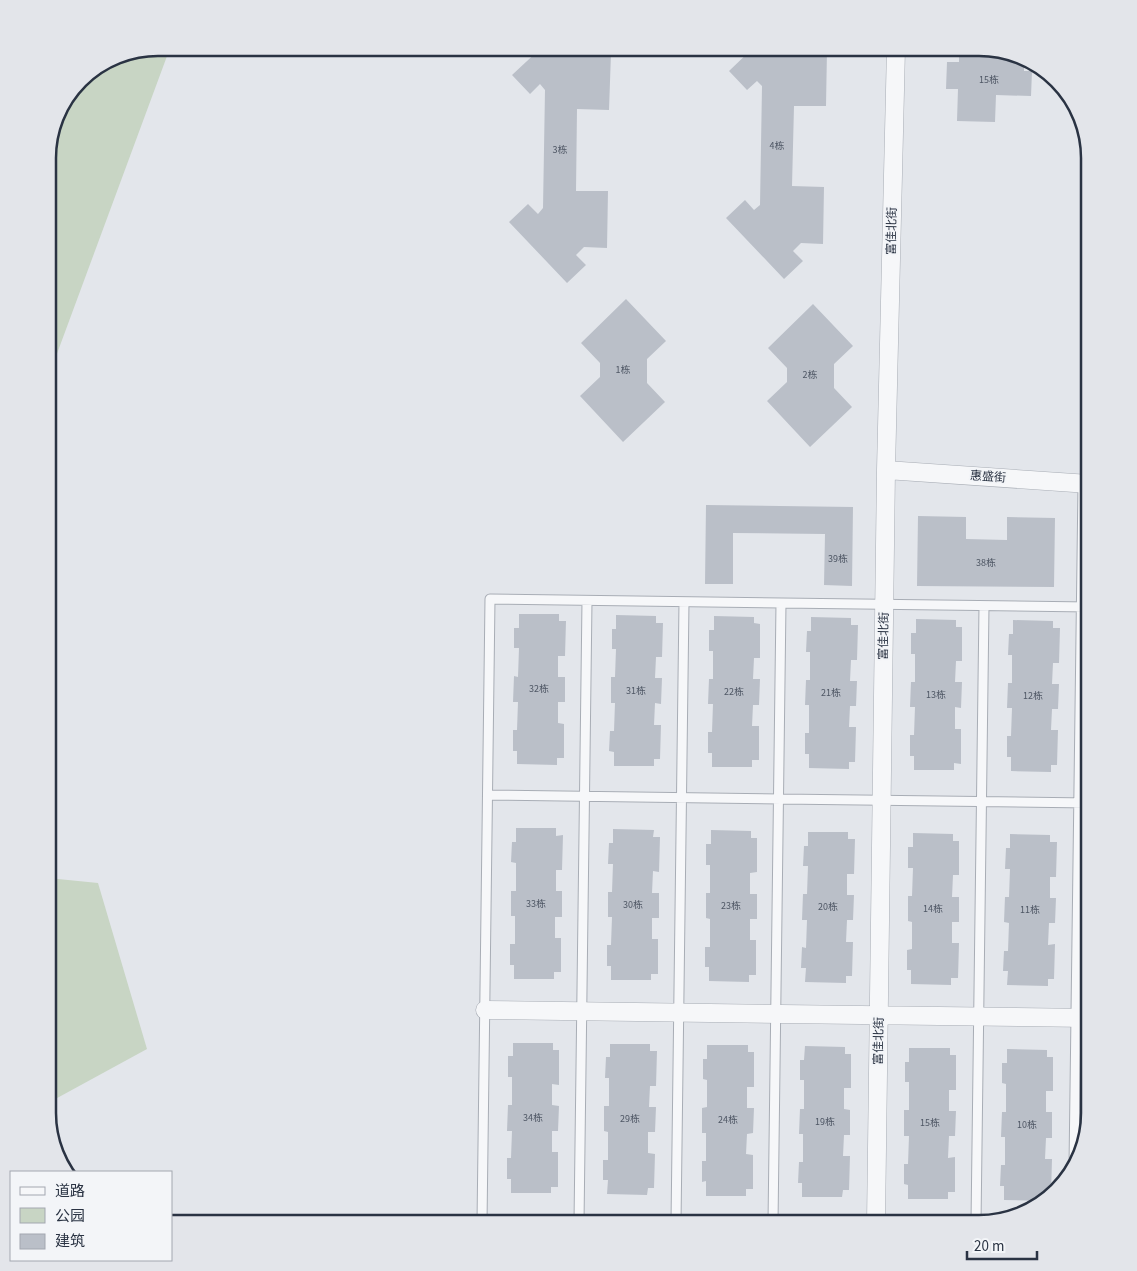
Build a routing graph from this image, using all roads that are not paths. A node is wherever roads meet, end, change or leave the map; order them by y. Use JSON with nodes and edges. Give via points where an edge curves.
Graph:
{"nodes":[{"id":1,"x":896,"y":56,"type":"edge"},
{"id":2,"x":886,"y":470,"type":"junction"},
{"id":3,"x":1081,"y":484,"type":"edge"},
{"id":4,"x":587,"y":601,"type":"junction"},
{"id":5,"x":684,"y":602,"type":"junction"},
{"id":6,"x":782,"y":603,"type":"junction"},
{"id":7,"x":884,"y":605,"type":"junction"},
{"id":8,"x":984,"y":606,"type":"junction"},
{"id":9,"x":1081,"y":607,"type":"edge"},
{"id":10,"x":1081,"y":746,"type":"edge"},
{"id":11,"x":488,"y":795,"type":"junction"},
{"id":12,"x":584,"y":796,"type":"junction"},
{"id":13,"x":682,"y":797,"type":"junction"},
{"id":14,"x":779,"y":798,"type":"junction"},
{"id":15,"x":882,"y":800,"type":"junction"},
{"id":16,"x":982,"y":801,"type":"junction"},
{"id":17,"x":1079,"y":802,"type":"junction"},
{"id":18,"x":1081,"y":910,"type":"edge"},
{"id":19,"x":485,"y":1010,"type":"junction"},
{"id":20,"x":582,"y":1012,"type":"junction"},
{"id":21,"x":679,"y":1013,"type":"junction"},
{"id":22,"x":776,"y":1014,"type":"junction"},
{"id":23,"x":879,"y":1016,"type":"junction"},
{"id":24,"x":979,"y":1017,"type":"junction"},
{"id":25,"x":1081,"y":1018,"type":"edge"},
{"id":26,"x":1081,"y":1051,"type":"edge"},
{"id":27,"x":1075,"y":1144,"type":"edge"},
{"id":28,"x":482,"y":1215,"type":"edge"},
{"id":29,"x":579,"y":1215,"type":"edge"},
{"id":30,"x":676,"y":1215,"type":"edge"},
{"id":31,"x":773,"y":1215,"type":"edge"},
{"id":32,"x":876,"y":1215,"type":"edge"},
{"id":33,"x":976,"y":1215,"type":"edge"}],
"edges":[{"from":1,"to":2,"type":"street","name":"富佳北街"},
{"from":2,"to":3,"type":"street","name":"惠盛街"},
{"from":2,"to":7,"type":"street","name":"富佳北街"},
{"from":4,"to":5,"type":"lane"},
{"from":4,"to":11,"type":"lane","via":[[490,600]]},
{"from":4,"to":12,"type":"lane"},
{"from":5,"to":6,"type":"lane"},
{"from":5,"to":13,"type":"lane"},
{"from":6,"to":7,"type":"lane"},
{"from":6,"to":14,"type":"lane"},
{"from":7,"to":8,"type":"lane"},
{"from":7,"to":15,"type":"street","name":"富佳北街"},
{"from":8,"to":9,"type":"lane"},
{"from":8,"to":16,"type":"lane"},
{"from":10,"to":17,"type":"lane"},
{"from":11,"to":12,"type":"lane"},
{"from":11,"to":19,"type":"lane"},
{"from":12,"to":13,"type":"lane"},
{"from":12,"to":20,"type":"lane"},
{"from":13,"to":14,"type":"lane"},
{"from":13,"to":21,"type":"lane"},
{"from":14,"to":15,"type":"lane"},
{"from":14,"to":22,"type":"lane"},
{"from":15,"to":16,"type":"lane"},
{"from":15,"to":23,"type":"street","name":"富佳北街"},
{"from":16,"to":17,"type":"lane"},
{"from":16,"to":24,"type":"lane"},
{"from":17,"to":18,"type":"lane"},
{"from":19,"to":20,"type":"street"},
{"from":19,"to":28,"type":"lane"},
{"from":20,"to":21,"type":"street"},
{"from":20,"to":29,"type":"lane"},
{"from":21,"to":22,"type":"street"},
{"from":21,"to":30,"type":"lane"},
{"from":22,"to":23,"type":"street"},
{"from":22,"to":31,"type":"lane"},
{"from":23,"to":24,"type":"street"},
{"from":23,"to":32,"type":"street","name":"富佳北街"},
{"from":24,"to":25,"type":"street"},
{"from":24,"to":33,"type":"lane"},
{"from":26,"to":27,"type":"lane"}]}
